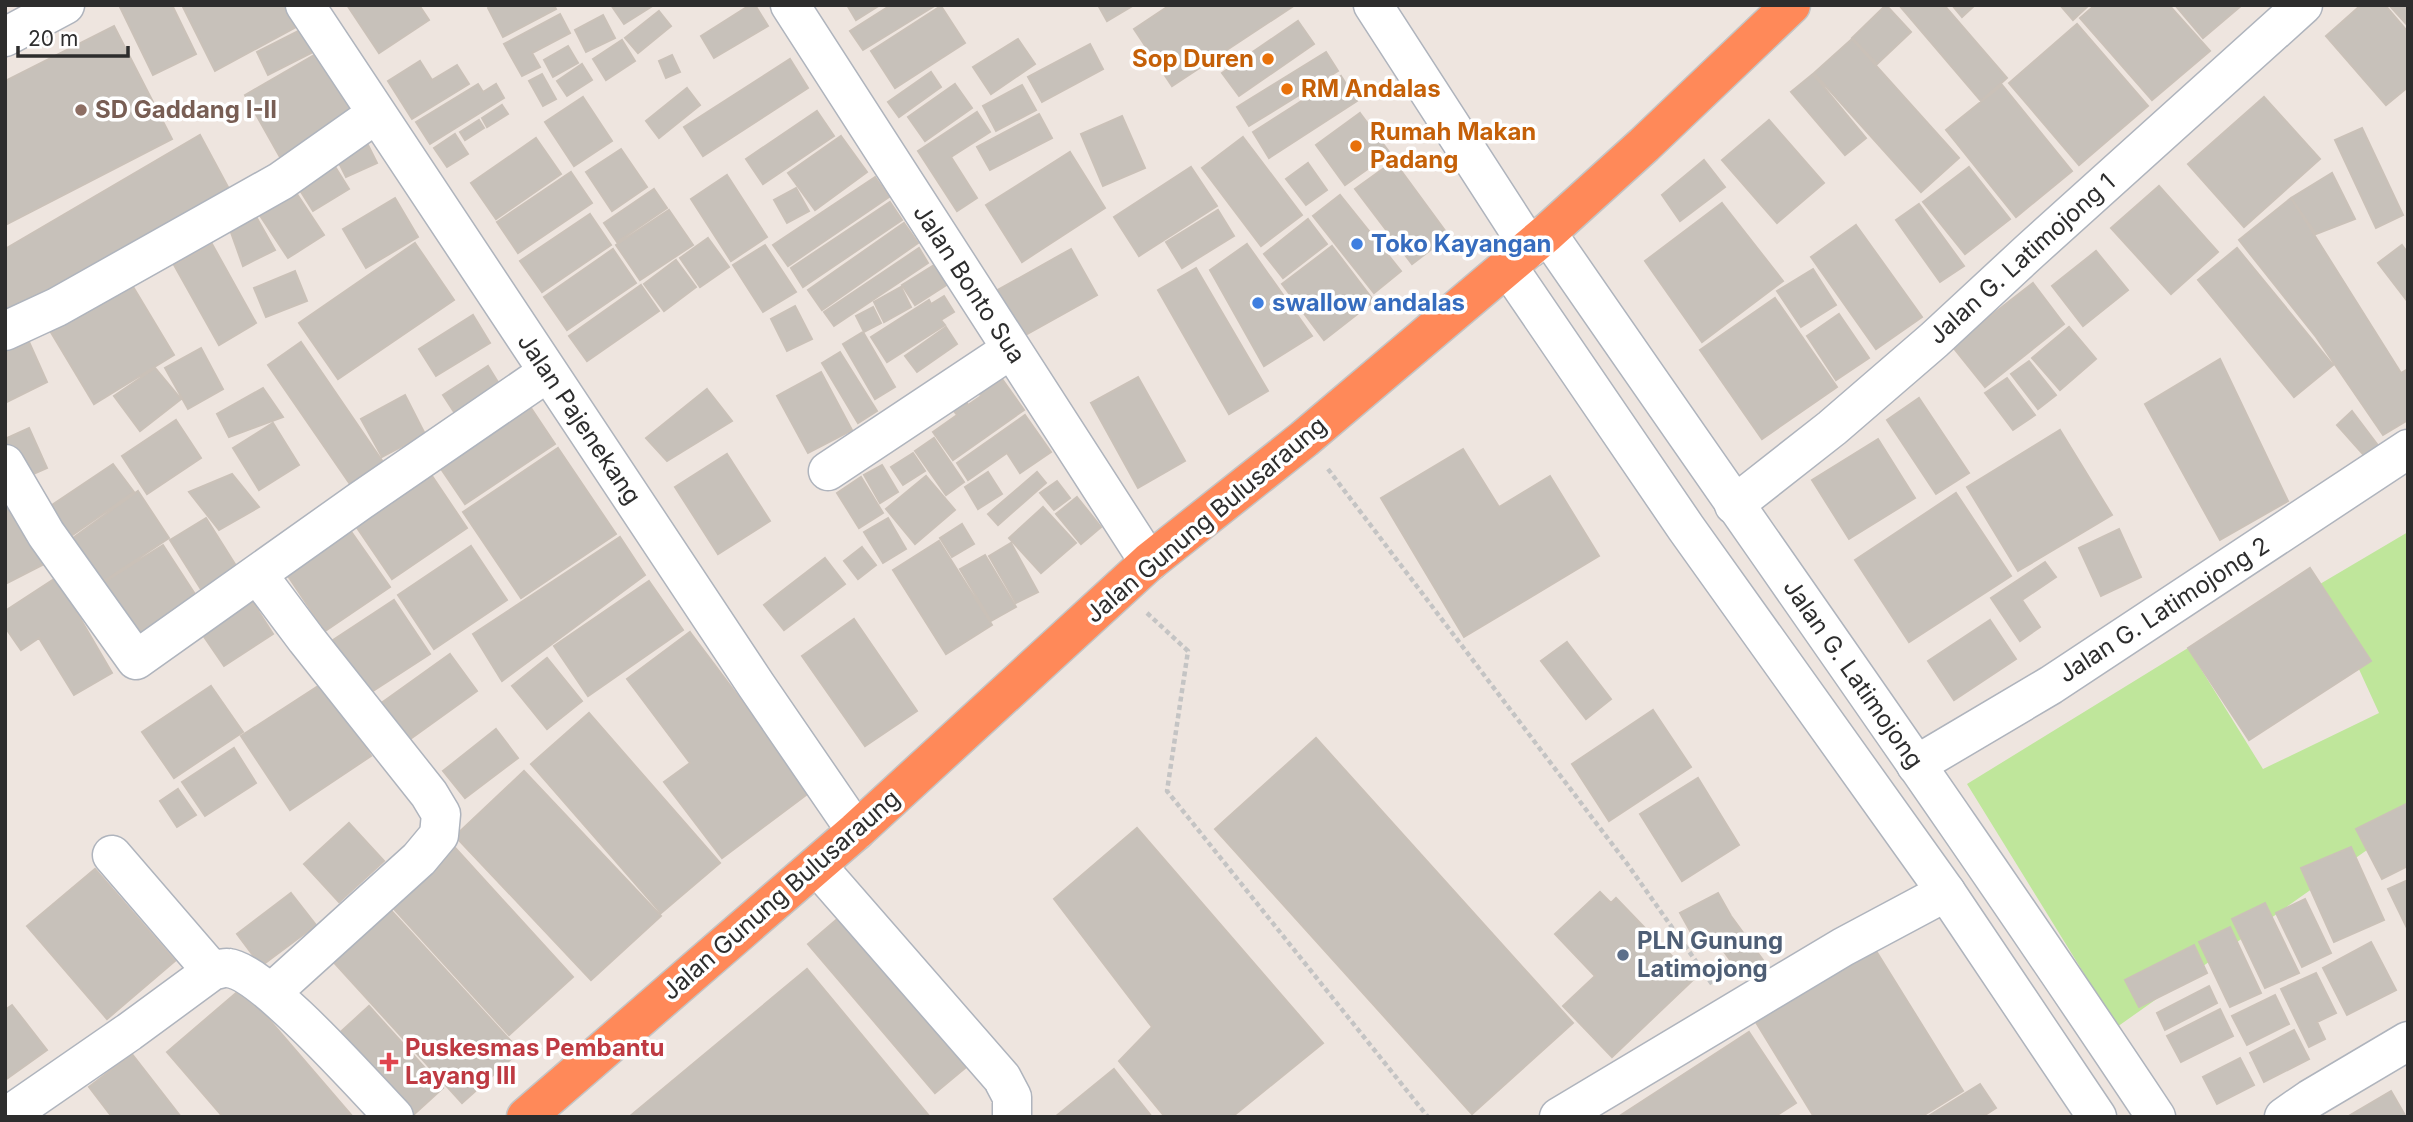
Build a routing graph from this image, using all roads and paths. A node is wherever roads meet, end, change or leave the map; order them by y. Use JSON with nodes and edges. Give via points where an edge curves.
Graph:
{"nodes":[{"id":1,"x":65,"y":5,"type":"edge"},
{"id":2,"x":305,"y":5,"type":"edge"},
{"id":3,"x":790,"y":5,"type":"edge"},
{"id":4,"x":1373,"y":5,"type":"edge"},
{"id":5,"x":1791,"y":5,"type":"edge"},
{"id":6,"x":2303,"y":5,"type":"edge"},
{"id":7,"x":5,"y":37,"type":"edge"},
{"id":8,"x":376,"y":114,"type":"junction"},
{"id":9,"x":1528,"y":249,"type":"junction"},
{"id":10,"x":5,"y":331,"type":"edge"},
{"id":11,"x":1010,"y":350,"type":"junction"},
{"id":12,"x":548,"y":372,"type":"junction"},
{"id":13,"x":1304,"y":439,"type":"junction"},
{"id":14,"x":2408,"y":449,"type":"edge"},
{"id":15,"x":5,"y":464,"type":"edge"},
{"id":16,"x":828,"y":471,"type":"dead end"},
{"id":17,"x":1734,"y":505,"type":"junction"},
{"id":18,"x":1149,"y":562,"type":"junction"},
{"id":19,"x":258,"y":575,"type":"junction"},
{"id":20,"x":1120,"y":589,"type":"junction"},
{"id":21,"x":1916,"y":765,"type":"junction"},
{"id":22,"x":856,"y":831,"type":"junction"},
{"id":23,"x":112,"y":855,"type":"dead end"},
{"id":24,"x":817,"y":866,"type":"junction"},
{"id":25,"x":1946,"y":892,"type":"junction"},
{"id":26,"x":212,"y":971,"type":"junction"},
{"id":27,"x":271,"y":993,"type":"junction"},
{"id":28,"x":1732,"y":1012,"type":"junction"},
{"id":29,"x":2408,"y":1041,"type":"edge"},
{"id":30,"x":6,"y":1117,"type":"edge"},
{"id":31,"x":394,"y":1117,"type":"edge"},
{"id":32,"x":526,"y":1117,"type":"edge"},
{"id":33,"x":1012,"y":1117,"type":"edge"},
{"id":34,"x":1428,"y":1117,"type":"edge"},
{"id":35,"x":1559,"y":1117,"type":"edge"},
{"id":36,"x":2097,"y":1117,"type":"edge"},
{"id":37,"x":2156,"y":1117,"type":"edge"},
{"id":38,"x":2284,"y":1117,"type":"edge"}],
"edges":[{"from":1,"to":7,"type":"street"},
{"from":2,"to":8,"type":"street","name":"Jalan Pajenekang"},
{"from":3,"to":11,"type":"street","name":"Jalan Bonto Sua"},
{"from":4,"to":9,"type":"street"},
{"from":5,"to":9,"type":"highway","name":"Jalan Gunung Bulusaraung"},
{"from":6,"to":17,"type":"street","name":"Jalan G. Latimojong 1","via":[[1934,340]]},
{"from":8,"to":10,"type":"street","via":[[281,181],[57,307]]},
{"from":8,"to":12,"type":"street","name":"Jalan Pajenekang"},
{"from":9,"to":13,"type":"highway","name":"Jalan Gunung Bulusaraung"},
{"from":9,"to":17,"type":"street","name":"Jalan G. Latimojong"},
{"from":9,"to":25,"type":"street","name":"Jalan G. Latimojong","via":[[1686,528]]},
{"from":11,"to":16,"type":"street"},
{"from":11,"to":18,"type":"street","name":"Jalan Bonto Sua"},
{"from":12,"to":19,"type":"street"},
{"from":12,"to":22,"type":"street","name":"Jalan Pajenekang"},
{"from":13,"to":18,"type":"highway","name":"Jalan Gunung Bulusaraung"},
{"from":13,"to":28,"type":"path","via":[[1628,865]]},
{"from":14,"to":21,"type":"street","name":"Jalan G. Latimojong 2","via":[[2051,685]]},
{"from":15,"to":19,"type":"street","via":[[46,534],[136,660]]},
{"from":17,"to":21,"type":"street","name":"Jalan G. Latimojong"},
{"from":18,"to":20,"type":"highway","name":"Jalan Gunung Bulusaraung"},
{"from":19,"to":27,"type":"street","via":[[441,814],[439,835],[419,859]]},
{"from":20,"to":22,"type":"highway","name":"Jalan Gunung Bulusaraung"},
{"from":20,"to":34,"type":"path","via":[[1188,651],[1167,791]]},
{"from":21,"to":37,"type":"street","name":"Jalan G. Latimojong"},
{"from":22,"to":24,"type":"highway","name":"Jalan Gunung Bulusaraung"},
{"from":23,"to":26,"type":"street"},
{"from":24,"to":32,"type":"highway","name":"Jalan Gunung Bulusaraung"},
{"from":24,"to":33,"type":"street","via":[[1002,1078],[1013,1097]]},
{"from":25,"to":28,"type":"street"},
{"from":25,"to":36,"type":"street","name":"Jalan G. Latimojong"},
{"from":26,"to":27,"type":"street","via":[[228,968]]},
{"from":26,"to":30,"type":"street"},
{"from":27,"to":31,"type":"street"},
{"from":28,"to":35,"type":"street"},
{"from":29,"to":38,"type":"street"}]}
